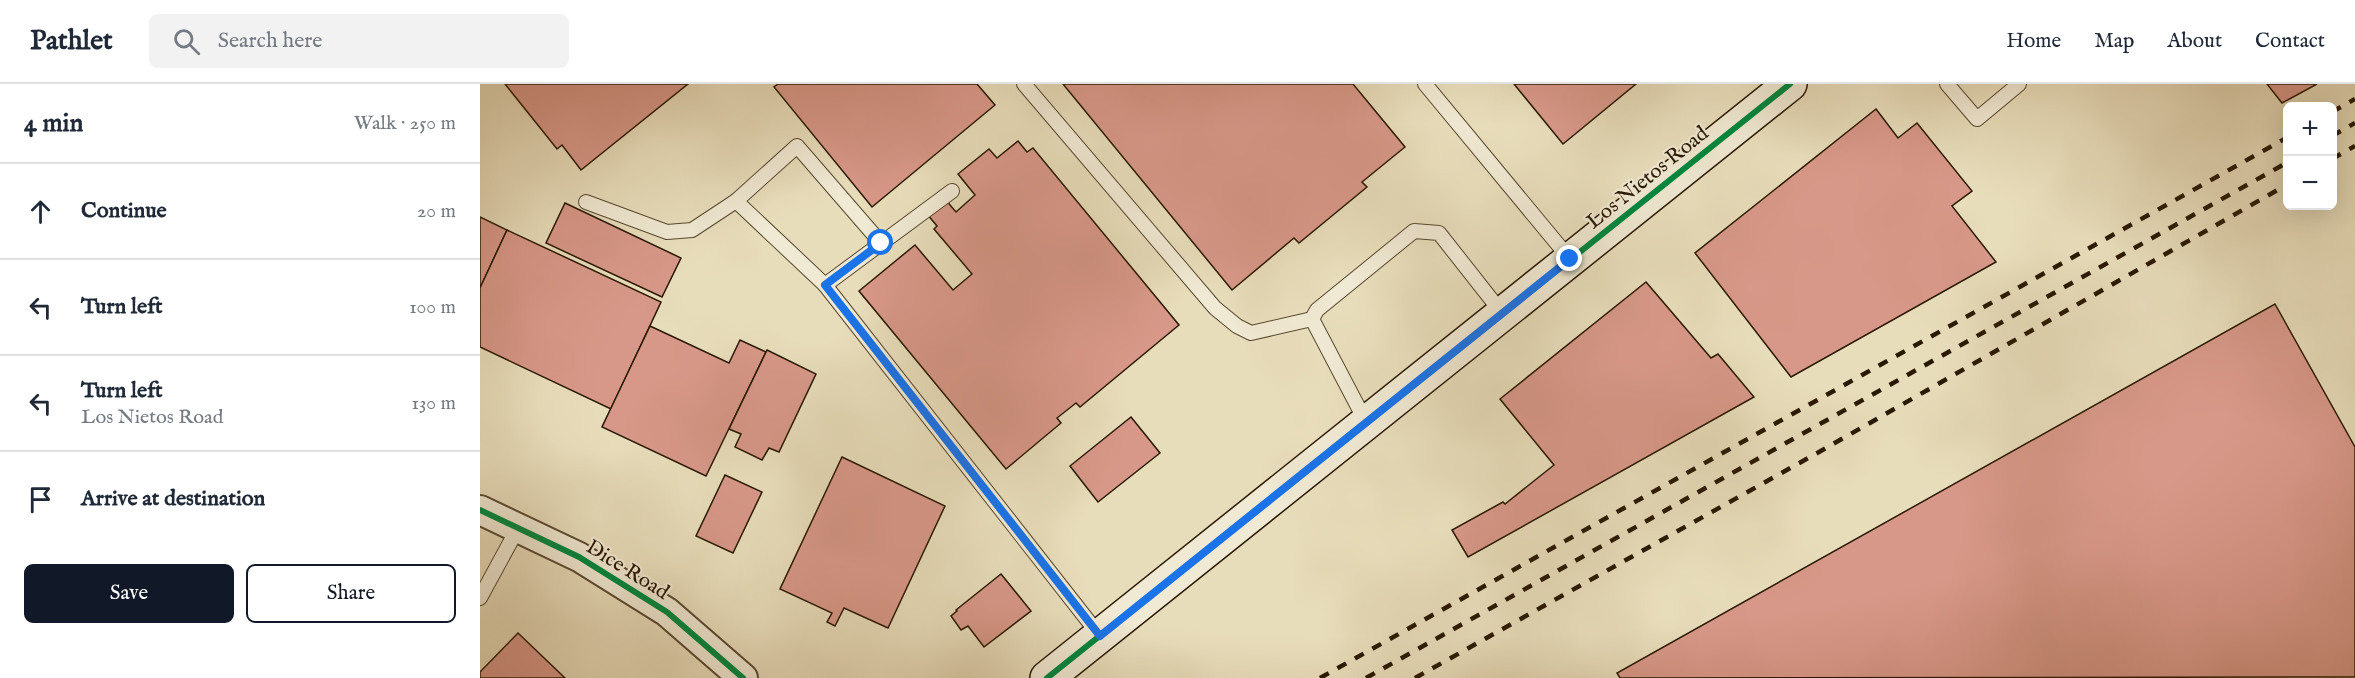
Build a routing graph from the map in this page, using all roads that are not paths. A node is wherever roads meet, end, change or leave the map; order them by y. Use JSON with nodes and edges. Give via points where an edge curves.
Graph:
{"nodes":[{"id":1,"x":1024,"y":84,"type":"edge"},
{"id":2,"x":1425,"y":84,"type":"edge"},
{"id":3,"x":1790,"y":84,"type":"edge"},
{"id":4,"x":1947,"y":84,"type":"edge"},
{"id":5,"x":2019,"y":84,"type":"edge"},
{"id":6,"x":952,"y":191,"type":"dead end"},
{"id":7,"x":736,"y":201,"type":"junction"},
{"id":8,"x":586,"y":202,"type":"dead end"},
{"id":9,"x":881,"y":243,"type":"junction"},
{"id":10,"x":1570,"y":259,"type":"junction"},
{"id":11,"x":825,"y":285,"type":"junction"},
{"id":12,"x":1502,"y":314,"type":"junction"},
{"id":13,"x":1312,"y":319,"type":"junction"},
{"id":14,"x":1366,"y":422,"type":"junction"},
{"id":15,"x":480,"y":510,"type":"edge"},
{"id":16,"x":518,"y":528,"type":"junction"},
{"id":17,"x":480,"y":598,"type":"edge"},
{"id":18,"x":1100,"y":636,"type":"junction"},
{"id":19,"x":743,"y":678,"type":"edge"},
{"id":20,"x":1047,"y":678,"type":"edge"}],
"edges":[{"from":1,"to":13,"type":"lane","via":[[1215,308],[1251,333]]},
{"from":2,"to":10,"type":"lane"},
{"from":3,"to":10,"type":"main road","name":"Los Nietos Road"},
{"from":4,"to":5,"type":"lane","via":[[1977,119]]},
{"from":6,"to":9,"type":"lane"},
{"from":7,"to":8,"type":"lane","via":[[692,230],[667,232]]},
{"from":7,"to":9,"type":"lane","via":[[797,146]]},
{"from":7,"to":11,"type":"lane"},
{"from":9,"to":11,"type":"lane"},
{"from":10,"to":12,"type":"main road","name":"Los Nietos Road"},
{"from":11,"to":18,"type":"lane"},
{"from":12,"to":13,"type":"lane","via":[[1439,233],[1414,231],[1317,310]]},
{"from":12,"to":14,"type":"main road","name":"Los Nietos Road"},
{"from":13,"to":14,"type":"lane"},
{"from":14,"to":18,"type":"main road","name":"Los Nietos Road"},
{"from":15,"to":16,"type":"street","name":"Dice Road"},
{"from":16,"to":17,"type":"lane"},
{"from":16,"to":19,"type":"street","name":"Dice Road","via":[[579,556],[667,612]]},
{"from":18,"to":20,"type":"main road","name":"Los Nietos Road"}]}
